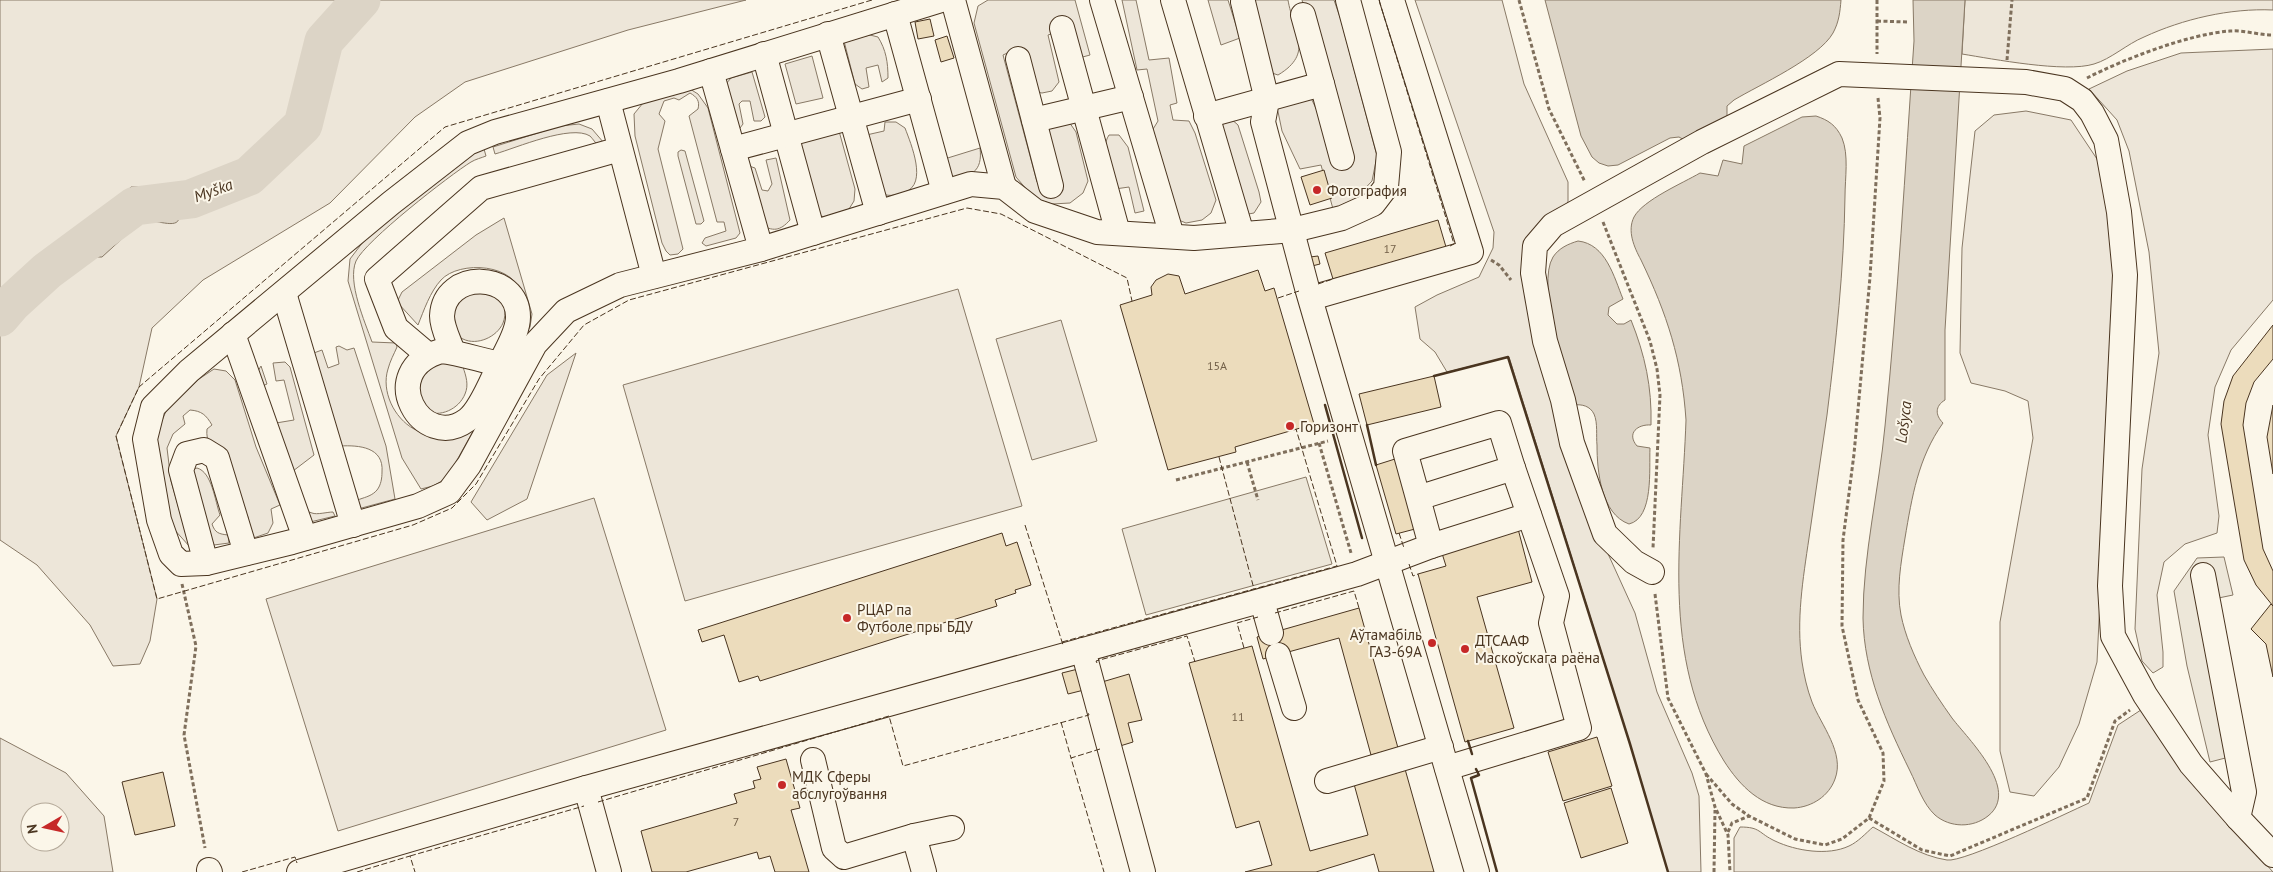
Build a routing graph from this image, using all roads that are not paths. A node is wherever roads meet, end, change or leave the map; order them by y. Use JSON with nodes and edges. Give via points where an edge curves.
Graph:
{"nodes":[{"id":1,"x":941,"y":0,"type":"edge"},
{"id":2,"x":953,"y":0,"type":"edge"},
{"id":3,"x":1102,"y":0,"type":"edge"},
{"id":4,"x":1172,"y":0,"type":"edge"},
{"id":5,"x":1348,"y":0,"type":"edge"},
{"id":6,"x":1392,"y":0,"type":"edge"},
{"id":7,"x":1243,"y":2,"type":"dead end"},
{"id":8,"x":895,"y":14,"type":"junction"},
{"id":9,"x":1304,"y":15,"type":"dead end"},
{"id":10,"x":1062,"y":28,"type":"dead end"},
{"id":11,"x":828,"y":34,"type":"junction"},
{"id":12,"x":764,"y":54,"type":"junction"},
{"id":13,"x":1018,"y":59,"type":"dead end"},
{"id":14,"x":711,"y":71,"type":"junction"},
{"id":15,"x":1322,"y":84,"type":"junction"},
{"id":16,"x":1130,"y":97,"type":"junction"},
{"id":17,"x":919,"y":99,"type":"junction"},
{"id":18,"x":1267,"y":100,"type":"junction"},
{"id":19,"x":608,"y":101,"type":"junction"},
{"id":20,"x":1083,"y":107,"type":"junction"},
{"id":21,"x":1206,"y":116,"type":"junction"},
{"id":22,"x":852,"y":117,"type":"junction"},
{"id":23,"x":1034,"y":120,"type":"junction"},
{"id":24,"x":786,"y":135,"type":"junction"},
{"id":25,"x":620,"y":149,"type":"junction"},
{"id":26,"x":733,"y":149,"type":"junction"},
{"id":27,"x":1342,"y":158,"type":"dead end"},
{"id":28,"x":1051,"y":186,"type":"dead end"},
{"id":29,"x":1004,"y":187,"type":"junction"},
{"id":30,"x":944,"y":192,"type":"junction"},
{"id":31,"x":878,"y":213,"type":"junction"},
{"id":32,"x":1293,"y":230,"type":"junction"},
{"id":33,"x":813,"y":233,"type":"junction"},
{"id":34,"x":1118,"y":233,"type":"junction"},
{"id":35,"x":1242,"y":234,"type":"junction"},
{"id":36,"x":1172,"y":236,"type":"junction"},
{"id":37,"x":761,"y":249,"type":"junction"},
{"id":38,"x":654,"y":276,"type":"junction"},
{"id":39,"x":284,"y":293,"type":"junction"},
{"id":40,"x":1311,"y":298,"type":"junction"},
{"id":41,"x":233,"y":334,"type":"junction"},
{"id":42,"x":453,"y":352,"type":"junction"},
{"id":43,"x":428,"y":355,"type":"junction"},
{"id":44,"x":510,"y":367,"type":"junction"},
{"id":45,"x":1513,"y":468,"type":"junction"},
{"id":46,"x":1418,"y":498,"type":"junction"},
{"id":47,"x":1529,"y":515,"type":"junction"},
{"id":48,"x":353,"y":524,"type":"junction"},
{"id":49,"x":304,"y":538,"type":"junction"},
{"id":50,"x":1431,"y":546,"type":"junction"},
{"id":51,"x":246,"y":553,"type":"junction"},
{"id":52,"x":206,"y":563,"type":"junction"},
{"id":53,"x":1388,"y":564,"type":"junction"},
{"id":54,"x":1652,"y":572,"type":"road end"},
{"id":55,"x":2203,"y":575,"type":"dead end"},
{"id":56,"x":1262,"y":601,"type":"junction"},
{"id":57,"x":1082,"y":650,"type":"junction"},
{"id":58,"x":1294,"y":708,"type":"dead end"},
{"id":59,"x":1444,"y":757,"type":"junction"},
{"id":60,"x":813,"y":760,"type":"dead end"},
{"id":61,"x":1327,"y":781,"type":"dead end"},
{"id":62,"x":586,"y":788,"type":"junction"},
{"id":63,"x":2238,"y":818,"type":"junction"},
{"id":64,"x":952,"y":828,"type":"dead end"},
{"id":65,"x":914,"y":836,"type":"junction"},
{"id":66,"x":2273,"y":855,"type":"edge"},
{"id":67,"x":299,"y":872,"type":"edge"},
{"id":68,"x":609,"y":872,"type":"edge"},
{"id":69,"x":924,"y":872,"type":"edge"},
{"id":70,"x":1143,"y":872,"type":"edge"},
{"id":71,"x":1477,"y":872,"type":"edge"}],
"edges":[{"from":1,"to":8,"type":"lane"},
{"from":2,"to":29,"type":"lane"},
{"from":3,"to":16,"type":"lane"},
{"from":4,"to":21,"type":"lane"},
{"from":5,"to":32,"type":"lane","via":[[1389,152],[1386,187],[1373,204],[1342,218]]},
{"from":6,"to":40,"type":"lane","via":[[1471,252]]},
{"from":7,"to":18,"type":"lane"},
{"from":8,"to":11,"type":"lane"},
{"from":8,"to":17,"type":"lane"},
{"from":9,"to":15,"type":"lane"},
{"from":10,"to":20,"type":"lane"},
{"from":11,"to":12,"type":"lane"},
{"from":11,"to":22,"type":"lane"},
{"from":12,"to":14,"type":"lane"},
{"from":12,"to":24,"type":"lane"},
{"from":13,"to":23,"type":"lane"},
{"from":14,"to":19,"type":"lane"},
{"from":14,"to":26,"type":"lane"},
{"from":15,"to":18,"type":"lane"},
{"from":15,"to":27,"type":"lane"},
{"from":16,"to":20,"type":"lane"},
{"from":16,"to":36,"type":"lane"},
{"from":17,"to":22,"type":"lane"},
{"from":17,"to":30,"type":"lane"},
{"from":18,"to":21,"type":"lane"},
{"from":18,"to":32,"type":"lane","via":[[1262,122]]},
{"from":19,"to":25,"type":"lane"},
{"from":19,"to":39,"type":"lane","via":[[495,132],[468,143]]},
{"from":20,"to":23,"type":"lane"},
{"from":20,"to":34,"type":"lane"},
{"from":21,"to":35,"type":"lane"},
{"from":22,"to":24,"type":"lane"},
{"from":22,"to":31,"type":"lane"},
{"from":23,"to":28,"type":"lane"},
{"from":24,"to":26,"type":"lane"},
{"from":24,"to":33,"type":"lane"},
{"from":25,"to":38,"type":"lane"},
{"from":25,"to":43,"type":"lane","via":[[481,188],[376,280],[396,328]]},
{"from":26,"to":37,"type":"lane"},
{"from":29,"to":30,"type":"lane","via":[[971,184]]},
{"from":29,"to":34,"type":"lane","via":[[1035,211],[1097,232]]},
{"from":30,"to":31,"type":"lane"},
{"from":31,"to":33,"type":"lane"},
{"from":32,"to":35,"type":"lane"},
{"from":32,"to":40,"type":"lane"},
{"from":33,"to":37,"type":"lane"},
{"from":34,"to":36,"type":"lane"},
{"from":35,"to":36,"type":"lane","via":[[1194,238]]},
{"from":37,"to":38,"type":"lane"},
{"from":38,"to":44,"type":"lane","via":[[620,284],[566,311]]},
{"from":39,"to":41,"type":"lane"},
{"from":39,"to":48,"type":"lane"},
{"from":40,"to":53,"type":"lane"},
{"from":41,"to":49,"type":"lane"},
{"from":41,"to":52,"type":"lane","via":[[189,371],[153,408],[145,439],[159,520],[171,554],[180,564]]},
{"from":42,"to":43,"type":"lane"},
{"from":42,"to":44,"type":"lane"},
{"from":42,"to":44,"type":"lane","via":[[443,327],[442,314],[446,302],[464,284],[488,281],[500,286],[515,304],[518,317]]},
{"from":43,"to":44,"type":"lane","via":[[411,373],[407,385],[408,398],[421,419],[444,427],[462,422],[476,411]]},
{"from":44,"to":48,"type":"lane","via":[[469,465],[449,492],[418,506]]},
{"from":45,"to":46,"type":"lane"},
{"from":45,"to":46,"type":"lane","via":[[1499,423],[1405,451]]},
{"from":45,"to":47,"type":"lane"},
{"from":46,"to":50,"type":"lane"},
{"from":47,"to":50,"type":"lane"},
{"from":47,"to":59,"type":"lane","via":[[1557,596],[1551,623],[1579,728]]},
{"from":48,"to":49,"type":"lane"},
{"from":49,"to":51,"type":"lane"},
{"from":50,"to":53,"type":"lane"},
{"from":51,"to":52,"type":"lane"},
{"from":51,"to":52,"type":"lane","via":[[217,458],[204,450],[187,454],[181,470]]},
{"from":53,"to":56,"type":"lane"},
{"from":53,"to":59,"type":"lane"},
{"from":54,"to":63,"type":"lane","via":[[1634,562],[1605,534],[1572,443],[1537,300],[1532,273],[1535,246],[1553,225],[1702,142],[1838,74],[1999,80],[2065,89],[2082,100],[2106,140],[2119,212],[2125,275],[2110,586],[2113,636],[2144,695],[2191,764]]},
{"from":55,"to":63,"type":"lane","via":[[2244,792]]},
{"from":56,"to":57,"type":"lane"},
{"from":56,"to":58,"type":"lane"},
{"from":57,"to":62,"type":"lane"},
{"from":57,"to":70,"type":"lane"},
{"from":59,"to":61,"type":"lane"},
{"from":59,"to":71,"type":"lane"},
{"from":60,"to":65,"type":"lane","via":[[834,848],[844,857]]},
{"from":62,"to":67,"type":"lane"},
{"from":62,"to":68,"type":"lane"},
{"from":63,"to":66,"type":"lane"},
{"from":64,"to":65,"type":"lane"},
{"from":65,"to":69,"type":"lane"}]}
